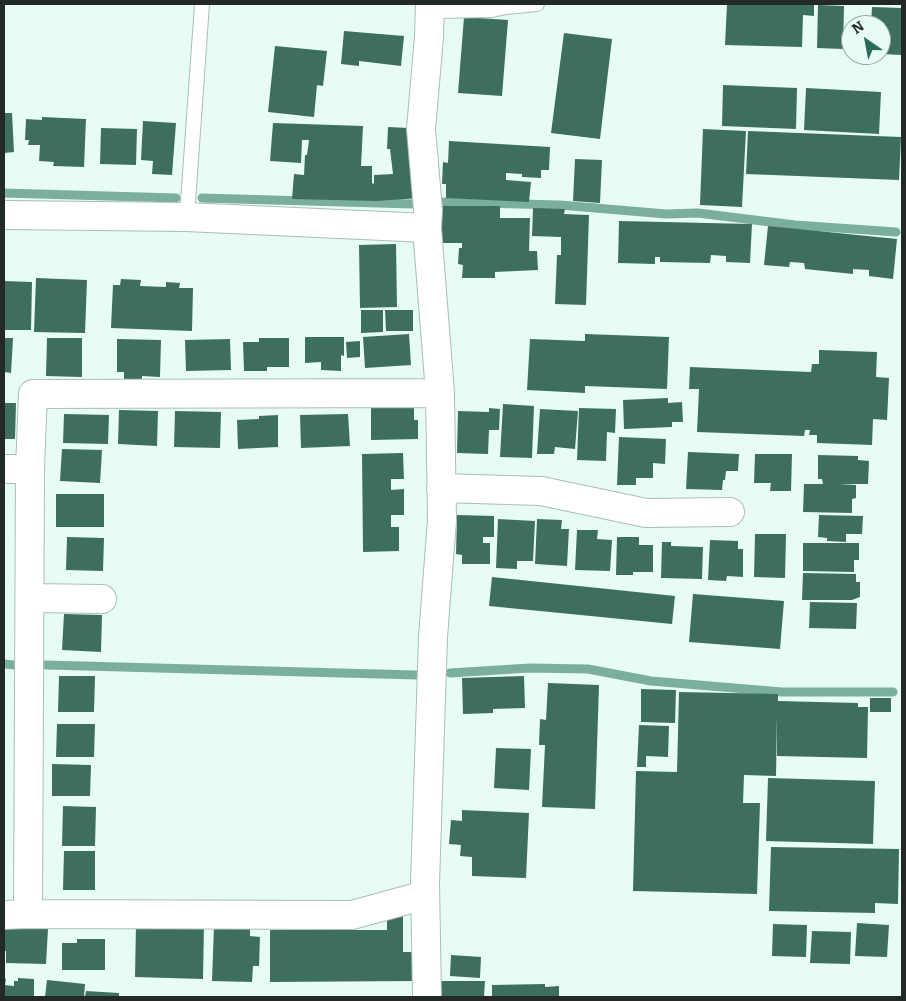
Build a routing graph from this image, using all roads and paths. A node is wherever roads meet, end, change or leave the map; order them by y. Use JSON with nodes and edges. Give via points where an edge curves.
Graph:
{"nodes":[{"id":1,"x":202,"y":4,"type":"edge"},
{"id":2,"x":537,"y":4,"type":"edge"},
{"id":3,"x":430,"y":7,"type":"edge"},
{"id":4,"x":190,"y":177,"type":"dead end"},
{"id":5,"x":4,"y":215,"type":"edge"},
{"id":6,"x":427,"y":228,"type":"junction"},
{"id":7,"x":440,"y":393,"type":"junction"},
{"id":8,"x":17,"y":469,"type":"edge"},
{"id":9,"x":441,"y":488,"type":"junction"},
{"id":10,"x":730,"y":512,"type":"dead end"},
{"id":11,"x":30,"y":598,"type":"junction"},
{"id":12,"x":102,"y":599,"type":"dead end"},
{"id":13,"x":425,"y":895,"type":"junction"},
{"id":14,"x":16,"y":914,"type":"edge"},
{"id":15,"x":427,"y":997,"type":"edge"}],
"edges":[{"from":1,"to":4,"type":"lane"},
{"from":2,"to":3,"type":"lane","via":[[492,10],[438,11]]},
{"from":3,"to":6,"type":"street","via":[[421,130]]},
{"from":5,"to":6,"type":"street","via":[[186,217]]},
{"from":6,"to":7,"type":"street"},
{"from":7,"to":8,"type":"street","via":[[33,394]]},
{"from":7,"to":9,"type":"street"},
{"from":8,"to":11,"type":"street"},
{"from":9,"to":10,"type":"street","via":[[541,491],[646,513]]},
{"from":9,"to":13,"type":"street"},
{"from":11,"to":12,"type":"street"},
{"from":11,"to":14,"type":"street"},
{"from":13,"to":14,"type":"street","via":[[352,915]]},
{"from":13,"to":15,"type":"street"}]}
